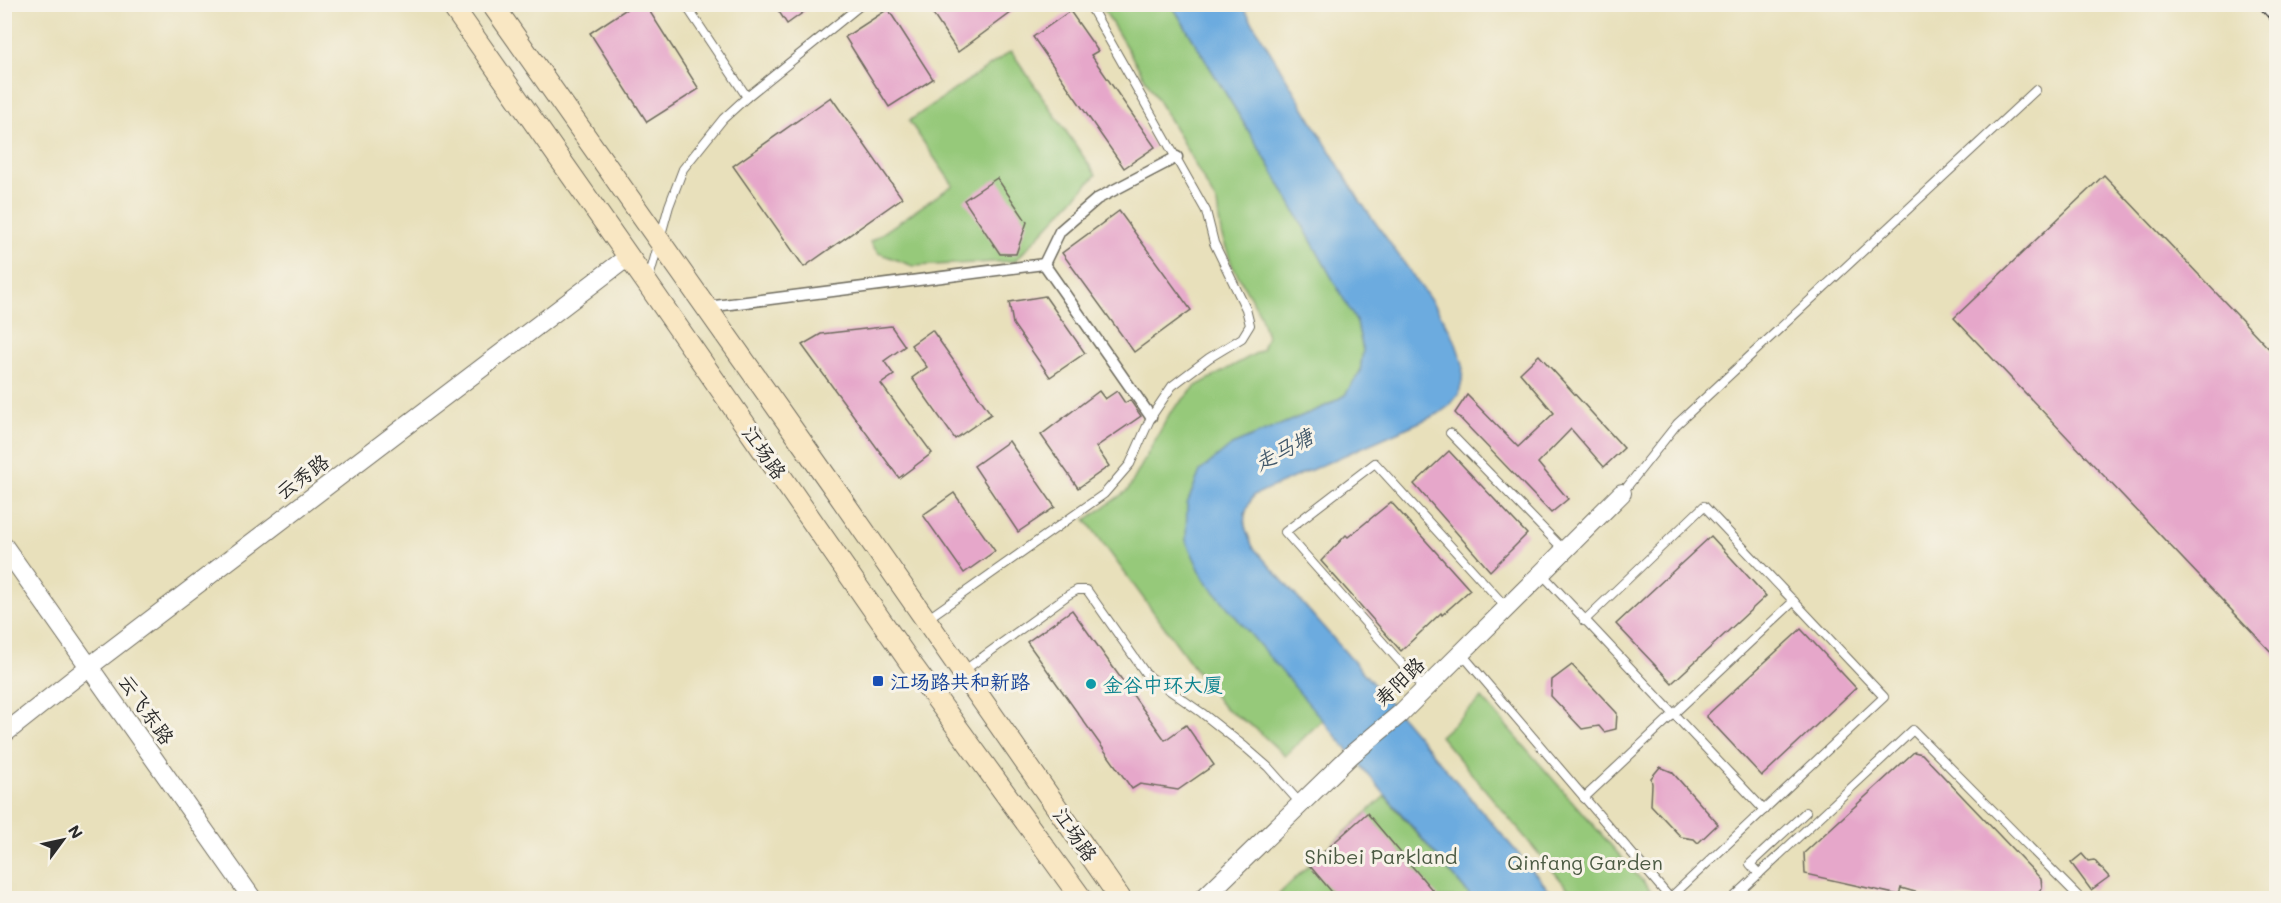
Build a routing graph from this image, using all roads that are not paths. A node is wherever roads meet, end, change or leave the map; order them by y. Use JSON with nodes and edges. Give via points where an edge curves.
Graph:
{"nodes":[{"id":1,"x":451,"y":4,"type":"edge"},
{"id":2,"x":492,"y":4,"type":"edge"},
{"id":3,"x":685,"y":4,"type":"edge"},
{"id":4,"x":862,"y":4,"type":"edge"},
{"id":5,"x":1089,"y":4,"type":"edge"},
{"id":6,"x":2036,"y":90,"type":"dead end"},
{"id":7,"x":747,"y":97,"type":"junction"},
{"id":8,"x":1177,"y":157,"type":"junction"},
{"id":9,"x":660,"y":242,"type":"junction"},
{"id":10,"x":629,"y":256,"type":"junction"},
{"id":11,"x":1044,"y":264,"type":"junction"},
{"id":12,"x":648,"y":283,"type":"junction"},
{"id":13,"x":707,"y":307,"type":"junction"},
{"id":14,"x":1151,"y":417,"type":"junction"},
{"id":15,"x":1450,"y":433,"type":"dead end"},
{"id":16,"x":1622,"y":493,"type":"joint"},
{"id":17,"x":4,"y":546,"type":"edge"},
{"id":18,"x":1564,"y":550,"type":"junction"},
{"id":19,"x":1541,"y":573,"type":"junction"},
{"id":20,"x":1794,"y":601,"type":"junction"},
{"id":21,"x":1506,"y":608,"type":"junction"},
{"id":22,"x":926,"y":620,"type":"junction"},
{"id":23,"x":1584,"y":621,"type":"junction"},
{"id":24,"x":1460,"y":652,"type":"junction"},
{"id":25,"x":90,"y":666,"type":"junction"},
{"id":26,"x":962,"y":672,"type":"junction"},
{"id":27,"x":1424,"y":689,"type":"junction"},
{"id":28,"x":1674,"y":715,"type":"junction"},
{"id":29,"x":4,"y":734,"type":"edge"},
{"id":30,"x":1584,"y":798,"type":"junction"},
{"id":31,"x":1301,"y":804,"type":"junction"},
{"id":32,"x":1764,"y":810,"type":"junction"},
{"id":33,"x":1806,"y":812,"type":"dead end"},
{"id":34,"x":1759,"y":874,"type":"junction"},
{"id":35,"x":252,"y":898,"type":"edge"},
{"id":36,"x":1081,"y":898,"type":"edge"},
{"id":37,"x":1120,"y":898,"type":"edge"},
{"id":38,"x":1204,"y":898,"type":"edge"},
{"id":39,"x":1670,"y":898,"type":"edge"},
{"id":40,"x":1732,"y":898,"type":"edge"},
{"id":41,"x":2080,"y":898,"type":"edge"}],
"edges":[{"from":1,"to":10,"type":"main road","name":"江场路"},
{"from":2,"to":9,"type":"main road","name":"江场路"},
{"from":3,"to":7,"type":"lane"},
{"from":4,"to":7,"type":"lane"},
{"from":5,"to":8,"type":"lane"},
{"from":6,"to":16,"type":"lane","via":[[1677,424]]},
{"from":7,"to":9,"type":"lane","via":[[723,119],[683,169]]},
{"from":8,"to":11,"type":"street","via":[[1097,199],[1060,231]]},
{"from":8,"to":14,"type":"lane","via":[[1206,211],[1218,252],[1250,325],[1242,338],[1172,386]]},
{"from":9,"to":12,"type":"lane"},
{"from":9,"to":13,"type":"main road","name":"江场路"},
{"from":10,"to":12,"type":"main road","name":"江场路"},
{"from":10,"to":25,"type":"street","name":"云秀路"},
{"from":11,"to":13,"type":"street"},
{"from":11,"to":14,"type":"street"},
{"from":12,"to":36,"type":"main road","name":"江场路","via":[[909,661]]},
{"from":13,"to":22,"type":"main road","name":"江场路"},
{"from":14,"to":22,"type":"lane","via":[[1130,464],[1104,494]]},
{"from":15,"to":18,"type":"lane"},
{"from":16,"to":18,"type":"street","name":"寿阳路"},
{"from":17,"to":25,"type":"street","name":"云飞东路"},
{"from":18,"to":19,"type":"street","name":"寿阳路"},
{"from":19,"to":21,"type":"street","name":"寿阳路"},
{"from":19,"to":23,"type":"lane"},
{"from":20,"to":23,"type":"lane","via":[[1704,506]]},
{"from":20,"to":28,"type":"lane"},
{"from":20,"to":32,"type":"lane","via":[[1884,697]]},
{"from":21,"to":24,"type":"street","name":"寿阳路"},
{"from":21,"to":27,"type":"lane","via":[[1375,463],[1285,532]]},
{"from":22,"to":26,"type":"main road","name":"江场路"},
{"from":23,"to":28,"type":"lane"},
{"from":24,"to":27,"type":"street","name":"寿阳路"},
{"from":24,"to":30,"type":"lane"},
{"from":25,"to":29,"type":"street","name":"云秀路"},
{"from":25,"to":35,"type":"street","name":"云飞东路"},
{"from":26,"to":31,"type":"lane","via":[[1068,595],[1087,590],[1146,674],[1245,747]]},
{"from":26,"to":37,"type":"main road","name":"江场路"},
{"from":27,"to":31,"type":"street","name":"寿阳路"},
{"from":28,"to":30,"type":"lane"},
{"from":28,"to":32,"type":"lane"},
{"from":30,"to":39,"type":"lane"},
{"from":31,"to":38,"type":"street","name":"寿阳路"},
{"from":32,"to":39,"type":"lane"},
{"from":33,"to":34,"type":"lane","via":[[1750,864]]},
{"from":34,"to":40,"type":"lane"},
{"from":34,"to":41,"type":"lane","via":[[1913,730]]}]}
